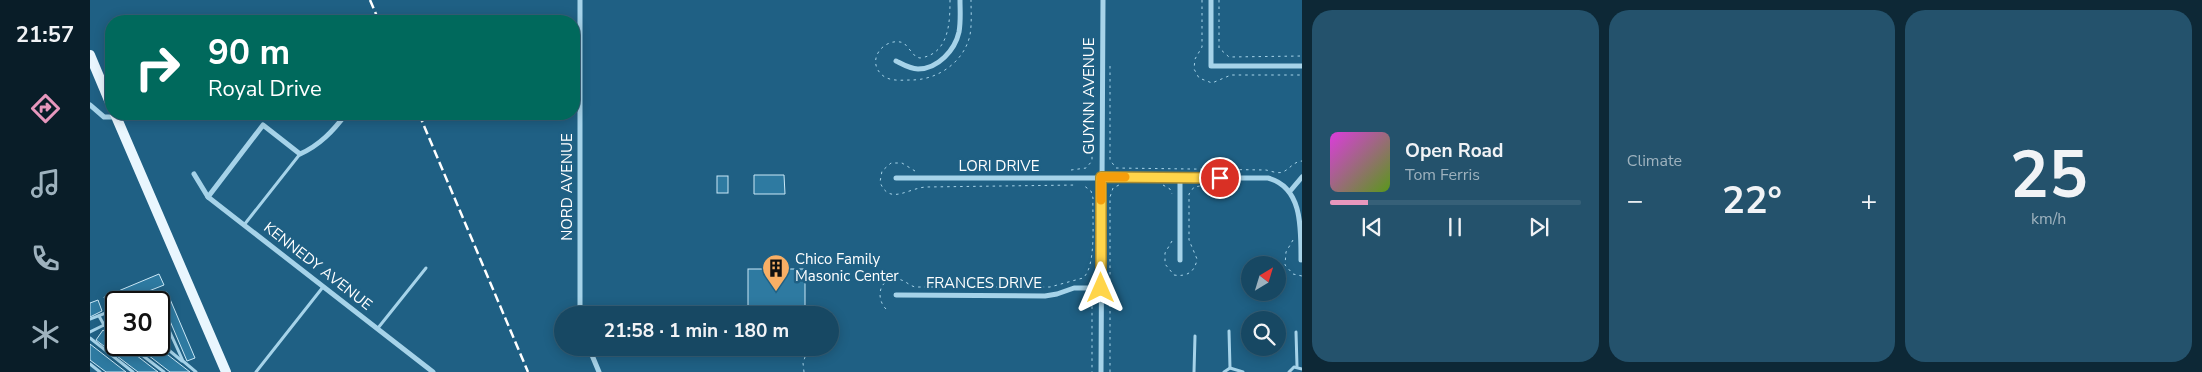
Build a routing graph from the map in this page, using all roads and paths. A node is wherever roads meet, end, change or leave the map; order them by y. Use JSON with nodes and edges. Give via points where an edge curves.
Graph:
{"nodes":[{"id":1,"x":580,"y":0,"type":"edge"},
{"id":2,"x":950,"y":0,"type":"edge"},
{"id":3,"x":960,"y":0,"type":"edge"},
{"id":4,"x":971,"y":0,"type":"edge"},
{"id":5,"x":1103,"y":0,"type":"edge"},
{"id":6,"x":1211,"y":0,"type":"edge"},
{"id":7,"x":1220,"y":0,"type":"edge"},
{"id":8,"x":90,"y":56,"type":"edge"},
{"id":9,"x":1302,"y":56,"type":"edge"},
{"id":10,"x":896,"y":61,"type":"dead end"},
{"id":11,"x":1110,"y":63,"type":"dead end"},
{"id":12,"x":1302,"y":66,"type":"edge"},
{"id":13,"x":105,"y":91,"type":"edge"},
{"id":14,"x":90,"y":105,"type":"edge"},
{"id":15,"x":105,"y":117,"type":"edge"},
{"id":16,"x":1092,"y":119,"type":"dead end"},
{"id":17,"x":118,"y":120,"type":"edge"},
{"id":18,"x":341,"y":120,"type":"edge"},
{"id":19,"x":300,"y":154,"type":"junction"},
{"id":20,"x":1302,"y":161,"type":"edge"},
{"id":21,"x":918,"y":171,"type":"dead end"},
{"id":22,"x":1067,"y":171,"type":"dead end"},
{"id":23,"x":194,"y":174,"type":"dead end"},
{"id":24,"x":1101,"y":177,"type":"junction"},
{"id":25,"x":1180,"y":177,"type":"junction"},
{"id":26,"x":896,"y":178,"type":"dead end"},
{"id":27,"x":1302,"y":178,"type":"edge"},
{"id":28,"x":1291,"y":190,"type":"junction"},
{"id":29,"x":208,"y":197,"type":"junction"},
{"id":30,"x":244,"y":225,"type":"junction"},
{"id":31,"x":1180,"y":260,"type":"dead end"},
{"id":32,"x":1301,"y":260,"type":"edge"},
{"id":33,"x":426,"y":268,"type":"dead end"},
{"id":34,"x":324,"y":287,"type":"junction"},
{"id":35,"x":1101,"y":288,"type":"junction"},
{"id":36,"x":896,"y":295,"type":"dead end"},
{"id":37,"x":1081,"y":295,"type":"dead end"},
{"id":38,"x":580,"y":306,"type":"edge"},
{"id":39,"x":886,"y":309,"type":"dead end"},
{"id":40,"x":105,"y":314,"type":"edge"},
{"id":41,"x":99,"y":316,"type":"junction"},
{"id":42,"x":90,"y":319,"type":"edge"},
{"id":43,"x":104,"y":325,"type":"joint"},
{"id":44,"x":378,"y":329,"type":"junction"},
{"id":45,"x":1229,"y":331,"type":"dead end"},
{"id":46,"x":90,"y":332,"type":"edge"},
{"id":47,"x":170,"y":332,"type":"edge"},
{"id":48,"x":1296,"y":332,"type":"dead end"},
{"id":49,"x":1195,"y":336,"type":"dead end"},
{"id":50,"x":90,"y":338,"type":"edge"},
{"id":51,"x":170,"y":351,"type":"edge"},
{"id":52,"x":143,"y":356,"type":"edge"},
{"id":53,"x":592,"y":356,"type":"edge"},
{"id":54,"x":805,"y":356,"type":"edge"},
{"id":55,"x":183,"y":361,"type":"junction"},
{"id":56,"x":90,"y":364,"type":"edge"},
{"id":57,"x":1297,"y":366,"type":"junction"},
{"id":58,"x":1230,"y":368,"type":"junction"},
{"id":59,"x":1302,"y":369,"type":"edge"},
{"id":60,"x":100,"y":372,"type":"edge"},
{"id":61,"x":133,"y":372,"type":"edge"},
{"id":62,"x":164,"y":372,"type":"edge"},
{"id":63,"x":196,"y":372,"type":"edge"},
{"id":64,"x":226,"y":372,"type":"edge"},
{"id":65,"x":256,"y":372,"type":"edge"},
{"id":66,"x":433,"y":372,"type":"edge"},
{"id":67,"x":599,"y":372,"type":"edge"},
{"id":68,"x":804,"y":372,"type":"edge"},
{"id":69,"x":1092,"y":372,"type":"edge"},
{"id":70,"x":1101,"y":372,"type":"edge"},
{"id":71,"x":1194,"y":372,"type":"edge"},
{"id":72,"x":1224,"y":372,"type":"edge"},
{"id":73,"x":1243,"y":372,"type":"edge"},
{"id":74,"x":1289,"y":372,"type":"edge"}],
"edges":[{"from":1,"to":38,"type":"street","name":"NORD AVENUE"},
{"from":2,"to":4,"type":"path","via":[[949,30],[938,49],[920,58],[900,42],[884,45],[876,61],[881,74],[892,80],[916,80],[932,77],[947,69],[968,41]]},
{"from":3,"to":10,"type":"street","via":[[958,37],[945,57],[931,66],[917,69]]},
{"from":5,"to":24,"type":"street","name":"GUYNN AVENUE"},
{"from":6,"to":12,"type":"street","via":[[1211,66]]},
{"from":7,"to":9,"type":"path","via":[[1220,48],[1229,57]]},
{"from":8,"to":13,"type":"main road"},
{"from":11,"to":20,"type":"path","via":[[1110,160],[1116,168],[1284,172],[1295,162]]},
{"from":14,"to":15,"type":"street"},
{"from":16,"to":22,"type":"path","via":[[1091,164]]},
{"from":17,"to":64,"type":"main road"},
{"from":18,"to":19,"type":"street","via":[[321,142]]},
{"from":19,"to":29,"type":"street","via":[[263,125]]},
{"from":19,"to":30,"type":"lane"},
{"from":21,"to":39,"type":"path","via":[[899,162],[891,163],[882,171],[880,182],[886,192],[894,195],[926,187],[1086,186],[1092,198],[1091,264],[1083,278],[1050,287],[918,287],[893,279],[884,284],[880,292],[880,300]]},
{"from":23,"to":29,"type":"street","name":"KENNEDY AVENUE"},
{"from":24,"to":25,"type":"street","name":"LORI DRIVE"},
{"from":24,"to":26,"type":"street","name":"LORI DRIVE"},
{"from":24,"to":35,"type":"street","name":"GUYNN AVENUE"},
{"from":25,"to":28,"type":"street","name":"LORI DRIVE","via":[[1268,178],[1282,182]]},
{"from":25,"to":31,"type":"street"},
{"from":27,"to":28,"type":"street"},
{"from":28,"to":32,"type":"street","via":[[1301,209]]},
{"from":29,"to":30,"type":"street","name":"KENNEDY AVENUE"},
{"from":30,"to":34,"type":"street","name":"KENNEDY AVENUE"},
{"from":33,"to":44,"type":"lane"},
{"from":34,"to":44,"type":"street","name":"KENNEDY AVENUE"},
{"from":34,"to":65,"type":"lane"},
{"from":35,"to":36,"type":"street","name":"FRANCES DRIVE","via":[[1074,288],[1045,296]]},
{"from":35,"to":70,"type":"street","name":"GUYNN AVENUE"},
{"from":37,"to":69,"type":"path","via":[[1092,304]]},
{"from":40,"to":41,"type":"lane"},
{"from":41,"to":42,"type":"lane"},
{"from":41,"to":43,"type":"lane"},
{"from":43,"to":46,"type":"lane"},
{"from":44,"to":66,"type":"street","name":"KENNEDY AVENUE"},
{"from":45,"to":58,"type":"lane"},
{"from":47,"to":55,"type":"lane"},
{"from":48,"to":57,"type":"lane"},
{"from":49,"to":71,"type":"lane"},
{"from":50,"to":61,"type":"lane"},
{"from":51,"to":55,"type":"lane"},
{"from":52,"to":62,"type":"lane"},
{"from":53,"to":67,"type":"street"},
{"from":54,"to":68,"type":"path"},
{"from":55,"to":63,"type":"lane"},
{"from":56,"to":60,"type":"lane"},
{"from":57,"to":59,"type":"lane"},
{"from":57,"to":74,"type":"lane"},
{"from":58,"to":72,"type":"lane"},
{"from":58,"to":73,"type":"lane"}]}
